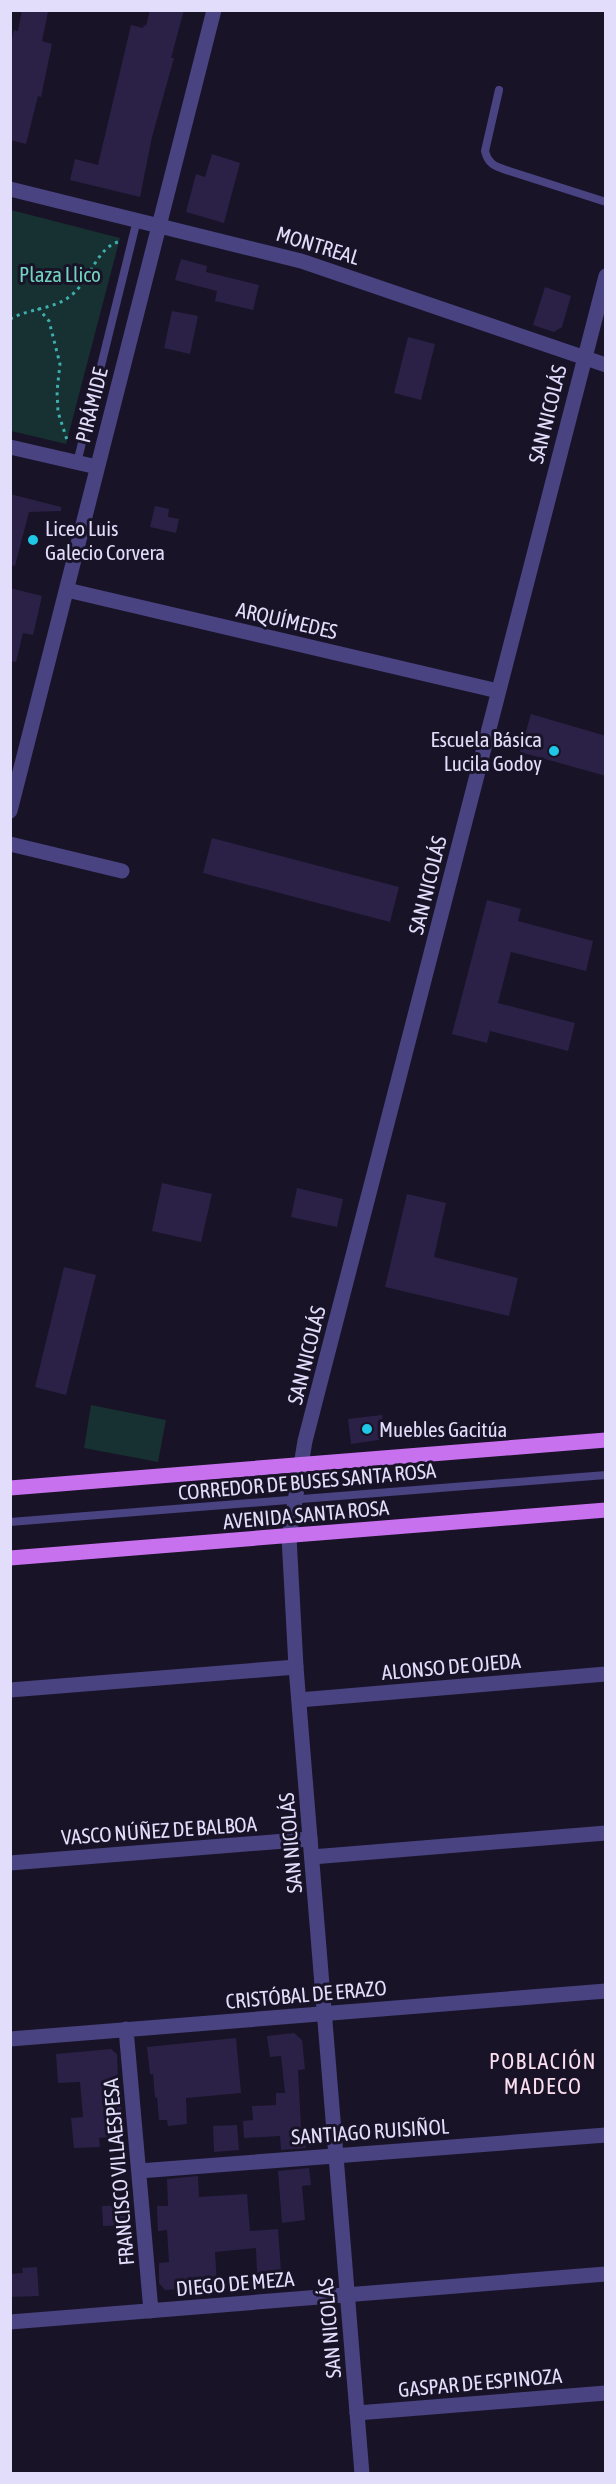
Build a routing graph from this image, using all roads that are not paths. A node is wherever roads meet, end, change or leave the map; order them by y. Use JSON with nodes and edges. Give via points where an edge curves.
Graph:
{"nodes":[{"id":1,"x":214,"y":10,"type":"edge"},
{"id":2,"x":499,"y":90,"type":"dead end"},
{"id":3,"x":10,"y":189,"type":"edge"},
{"id":4,"x":606,"y":202,"type":"edge"},
{"id":5,"x":137,"y":220,"type":"junction"},
{"id":6,"x":159,"y":225,"type":"junction"},
{"id":7,"x":606,"y":276,"type":"edge"},
{"id":8,"x":584,"y":357,"type":"junction"},
{"id":9,"x":606,"y":365,"type":"edge"},
{"id":10,"x":10,"y":447,"type":"edge"},
{"id":11,"x":73,"y":457,"type":"junction"},
{"id":12,"x":97,"y":467,"type":"junction"},
{"id":13,"x":67,"y":590,"type":"junction"},
{"id":14,"x":498,"y":691,"type":"junction"},
{"id":15,"x":10,"y":811,"type":"edge"},
{"id":16,"x":10,"y":844,"type":"edge"},
{"id":17,"x":122,"y":871,"type":"dead end"},
{"id":18,"x":606,"y":1440,"type":"edge"},
{"id":19,"x":300,"y":1465,"type":"junction"},
{"id":20,"x":606,"y":1475,"type":"edge"},
{"id":21,"x":10,"y":1488,"type":"edge"},
{"id":22,"x":294,"y":1500,"type":"junction"},
{"id":23,"x":606,"y":1510,"type":"edge"},
{"id":24,"x":10,"y":1522,"type":"edge"},
{"id":25,"x":289,"y":1536,"type":"junction"},
{"id":26,"x":10,"y":1558,"type":"edge"},
{"id":27,"x":297,"y":1667,"type":"junction"},
{"id":28,"x":606,"y":1674,"type":"edge"},
{"id":29,"x":10,"y":1690,"type":"edge"},
{"id":30,"x":299,"y":1700,"type":"junction"},
{"id":31,"x":606,"y":1833,"type":"edge"},
{"id":32,"x":310,"y":1839,"type":"junction"},
{"id":33,"x":312,"y":1857,"type":"junction"},
{"id":34,"x":10,"y":1863,"type":"edge"},
{"id":35,"x":606,"y":1991,"type":"edge"},
{"id":36,"x":325,"y":2013,"type":"junction"},
{"id":37,"x":126,"y":2029,"type":"junction"},
{"id":38,"x":10,"y":2039,"type":"edge"},
{"id":39,"x":606,"y":2135,"type":"edge"},
{"id":40,"x":336,"y":2155,"type":"junction"},
{"id":41,"x":139,"y":2171,"type":"junction"},
{"id":42,"x":606,"y":2274,"type":"edge"},
{"id":43,"x":347,"y":2295,"type":"junction"},
{"id":44,"x":151,"y":2311,"type":"junction"},
{"id":45,"x":10,"y":2322,"type":"edge"},
{"id":46,"x":606,"y":2393,"type":"edge"},
{"id":47,"x":357,"y":2413,"type":"junction"},
{"id":48,"x":362,"y":2474,"type":"edge"}],
"edges":[{"from":1,"to":6,"type":"street","name":"PIRÁMIDE"},
{"from":2,"to":4,"type":"lane","via":[[485,151],[487,159],[499,167]]},
{"from":3,"to":5,"type":"street","name":"MONTREAL"},
{"from":5,"to":6,"type":"street","name":"MONTREAL"},
{"from":5,"to":11,"type":"lane","name":"PIRÁMIDE"},
{"from":6,"to":8,"type":"street","name":"MONTREAL","via":[[301,261]]},
{"from":6,"to":12,"type":"street","name":"PIRÁMIDE"},
{"from":7,"to":8,"type":"street","name":"SAN NICOLÁS"},
{"from":8,"to":9,"type":"street","name":"MONTREAL"},
{"from":8,"to":14,"type":"street","name":"SAN NICOLÁS"},
{"from":10,"to":11,"type":"street"},
{"from":11,"to":12,"type":"street"},
{"from":12,"to":13,"type":"street","name":"PIRÁMIDE"},
{"from":13,"to":14,"type":"street","name":"ARQUÍMEDES"},
{"from":13,"to":15,"type":"street","name":"PIRÁMIDE"},
{"from":14,"to":19,"type":"street","name":"SAN NICOLÁS"},
{"from":16,"to":17,"type":"street"},
{"from":18,"to":19,"type":"main road"},
{"from":19,"to":21,"type":"main road"},
{"from":19,"to":22,"type":"street","name":"SAN NICOLÁS"},
{"from":20,"to":22,"type":"lane","name":"CORREDOR DE BUSES SANTA ROSA"},
{"from":22,"to":24,"type":"lane","name":"CORREDOR DE BUSES SANTA ROSA"},
{"from":22,"to":25,"type":"street","name":"SAN NICOLÁS"},
{"from":23,"to":25,"type":"main road","name":"AVENIDA SANTA ROSA"},
{"from":25,"to":26,"type":"main road","name":"AVENIDA SANTA ROSA"},
{"from":25,"to":27,"type":"street","name":"SAN NICOLÁS"},
{"from":27,"to":29,"type":"street"},
{"from":27,"to":30,"type":"street","name":"SAN NICOLÁS"},
{"from":28,"to":30,"type":"street","name":"ALONSO DE OJEDA"},
{"from":30,"to":32,"type":"street","name":"SAN NICOLÁS"},
{"from":31,"to":33,"type":"street"},
{"from":32,"to":33,"type":"street","name":"SAN NICOLÁS"},
{"from":32,"to":34,"type":"street","name":"VASCO NÚÑEZ DE BALBOA"},
{"from":33,"to":36,"type":"street","name":"SAN NICOLÁS"},
{"from":35,"to":36,"type":"street","name":"CRISTÓBAL DE ERAZO"},
{"from":36,"to":37,"type":"street","name":"CRISTÓBAL DE ERAZO"},
{"from":36,"to":40,"type":"street","name":"SAN NICOLÁS"},
{"from":37,"to":38,"type":"street","name":"CRISTÓBAL DE ERAZO"},
{"from":37,"to":41,"type":"street","name":"FRANCISCO VILLAESPESA"},
{"from":39,"to":40,"type":"street","name":"SANTIAGO RUISIÑOL"},
{"from":40,"to":41,"type":"street","name":"SANTIAGO RUISIÑOL"},
{"from":40,"to":43,"type":"street","name":"SAN NICOLÁS"},
{"from":41,"to":44,"type":"street","name":"FRANCISCO VILLAESPESA"},
{"from":42,"to":43,"type":"street","name":"DIEGO DE MEZA"},
{"from":43,"to":44,"type":"street","name":"DIEGO DE MEZA"},
{"from":43,"to":47,"type":"street","name":"SAN NICOLÁS"},
{"from":44,"to":45,"type":"street","name":"DIEGO DE MEZA"},
{"from":46,"to":47,"type":"street","name":"GASPAR DE ESPINOZA"},
{"from":47,"to":48,"type":"street","name":"SAN NICOLÁS"}]}
